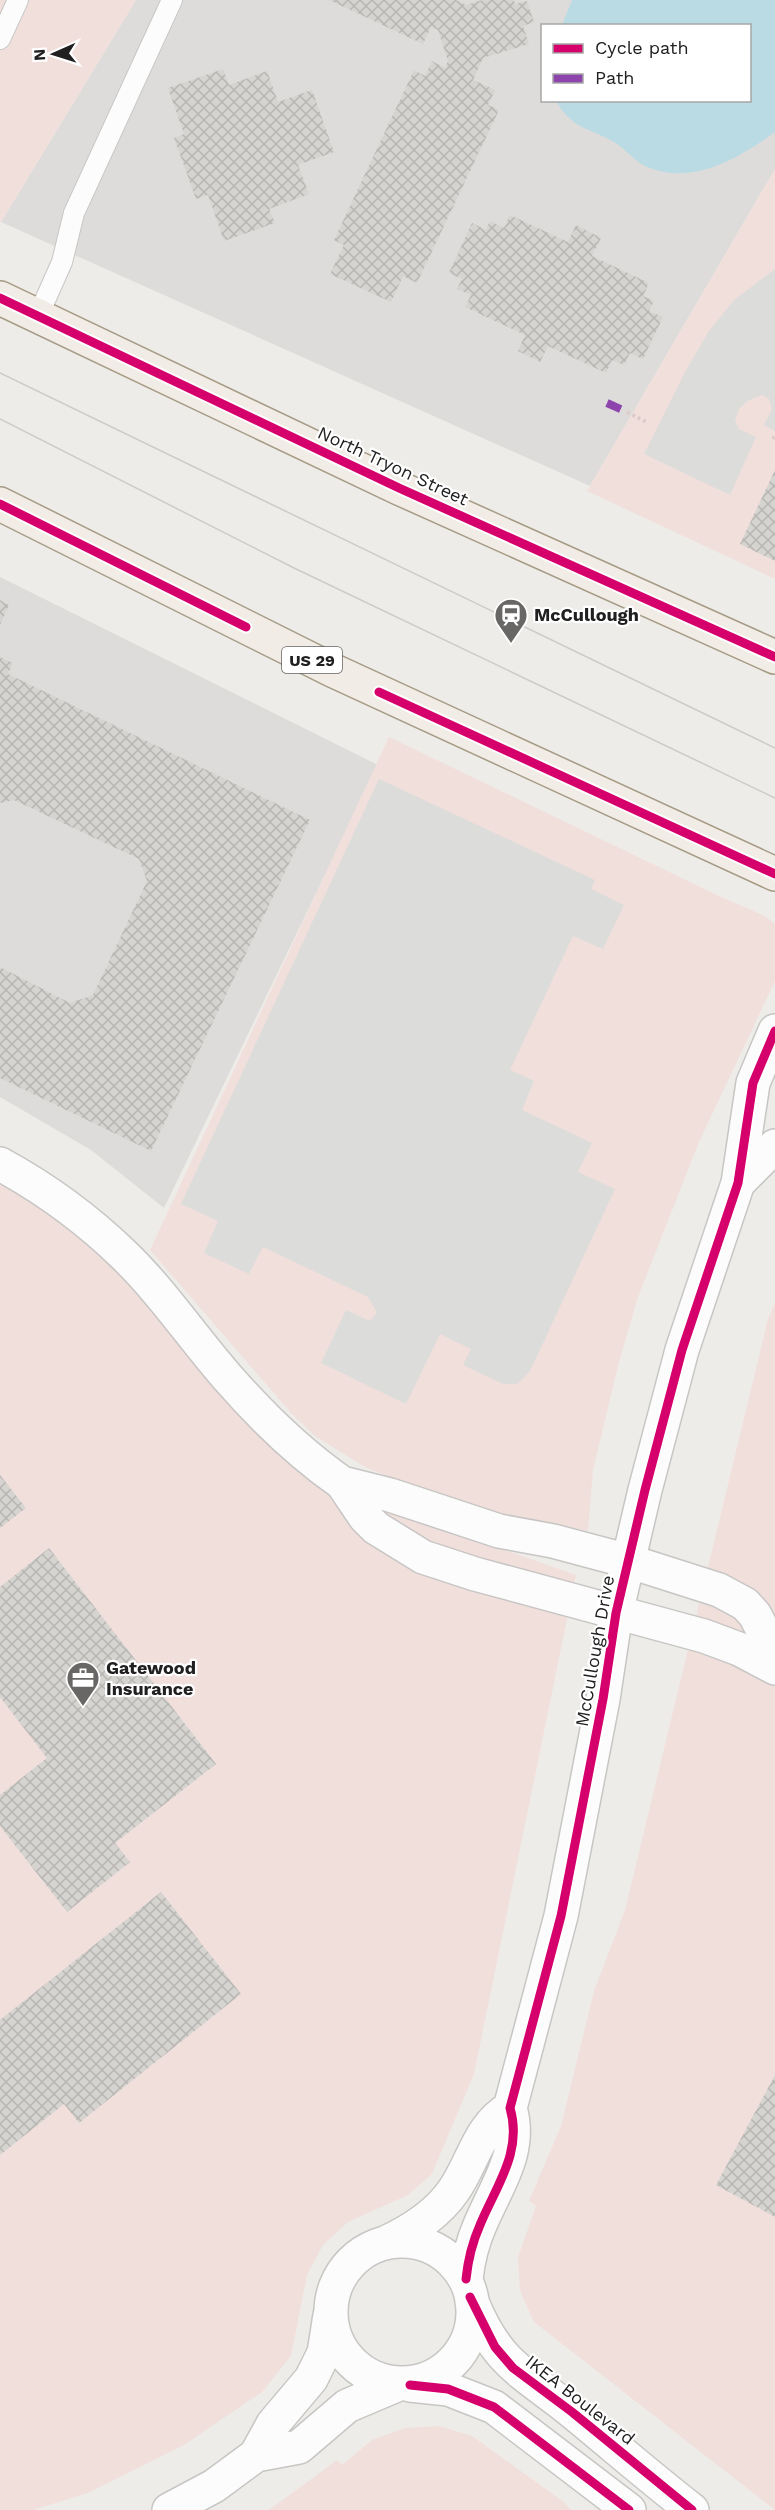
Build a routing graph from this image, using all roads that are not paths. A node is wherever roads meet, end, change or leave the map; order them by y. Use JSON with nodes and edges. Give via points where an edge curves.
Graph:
{"nodes":[{"id":1,"x":18,"y":0,"type":"edge"},
{"id":2,"x":172,"y":0,"type":"edge"},
{"id":3,"x":0,"y":39,"type":"edge"},
{"id":4,"x":0,"y":298,"type":"edge"},
{"id":5,"x":38,"y":316,"type":"junction"},
{"id":6,"x":0,"y":504,"type":"edge"},
{"id":7,"x":775,"y":657,"type":"edge"},
{"id":8,"x":775,"y":874,"type":"edge"},
{"id":9,"x":775,"y":1031,"type":"edge"},
{"id":10,"x":775,"y":1146,"type":"edge"},
{"id":11,"x":0,"y":1164,"type":"edge"},
{"id":12,"x":738,"y":1184,"type":"junction"},
{"id":13,"x":342,"y":1483,"type":"junction"},
{"id":14,"x":628,"y":1561,"type":"junction"},
{"id":15,"x":616,"y":1613,"type":"junction"},
{"id":16,"x":775,"y":1654,"type":"edge"},
{"id":17,"x":775,"y":1668,"type":"edge"},
{"id":18,"x":510,"y":2108,"type":"junction"},
{"id":19,"x":381,"y":2245,"type":"junction"},
{"id":20,"x":468,"y":2288,"type":"junction"},
{"id":21,"x":332,"y":2307,"type":"junction"},
{"id":22,"x":404,"y":2384,"type":"junction"},
{"id":23,"x":256,"y":2455,"type":"junction"},
{"id":24,"x":170,"y":2510,"type":"edge"},
{"id":25,"x":629,"y":2510,"type":"edge"},
{"id":26,"x":692,"y":2510,"type":"edge"}],
"edges":[{"from":1,"to":3,"type":"lane"},
{"from":2,"to":5,"type":"lane","via":[[74,213],[62,262]]},
{"from":4,"to":5,"type":"main road","name":"North Tryon Street"},
{"from":5,"to":7,"type":"main road","name":"North Tryon Street","via":[[399,488]]},
{"from":6,"to":8,"type":"main road","number":"US 29","via":[[332,670]]},
{"from":9,"to":12,"type":"street","name":"McCullough Drive","via":[[753,1083]]},
{"from":10,"to":12,"type":"street","name":"McCullough Drive"},
{"from":11,"to":13,"type":"street","via":[[65,1204],[125,1256],[279,1434]]},
{"from":12,"to":14,"type":"street","name":"McCullough Drive","via":[[682,1350]]},
{"from":13,"to":14,"type":"street","via":[[499,1531]]},
{"from":13,"to":15,"type":"street","via":[[376,1528],[423,1557]]},
{"from":14,"to":15,"type":"street","name":"McCullough Drive"},
{"from":14,"to":16,"type":"street","via":[[734,1596],[755,1615]]},
{"from":15,"to":17,"type":"street","via":[[721,1642]]},
{"from":15,"to":18,"type":"street","name":"McCullough Drive","via":[[561,1916]]},
{"from":18,"to":19,"type":"street","name":"McCullough Drive","via":[[488,2126],[445,2202],[425,2220]]},
{"from":18,"to":20,"type":"street","name":"McCullough Drive","via":[[514,2138],[510,2163],[473,2242]]},
{"from":19,"to":20,"type":"street","name":"McCullough Drive","via":[[411,2243],[440,2249],[459,2265]]},
{"from":19,"to":21,"type":"street","name":"McCullough Drive","via":[[360,2256],[343,2274]]},
{"from":20,"to":22,"type":"street","name":"McCullough Drive","via":[[472,2318],[464,2347],[440,2372]]},
{"from":20,"to":26,"type":"street","name":"IKEA Boulevard","via":[[495,2347],[513,2368]]},
{"from":21,"to":22,"type":"street","name":"McCullough Drive","via":[[337,2341],[346,2356],[373,2377]]},
{"from":21,"to":23,"type":"street","name":"McCullough Drive","via":[[324,2353],[311,2379],[273,2424]]},
{"from":22,"to":23,"type":"street","name":"McCullough Drive","via":[[347,2406],[299,2447]]},
{"from":22,"to":25,"type":"street","via":[[448,2389],[494,2407]]},
{"from":23,"to":24,"type":"street","name":"McCullough Drive","via":[[214,2486]]}]}
